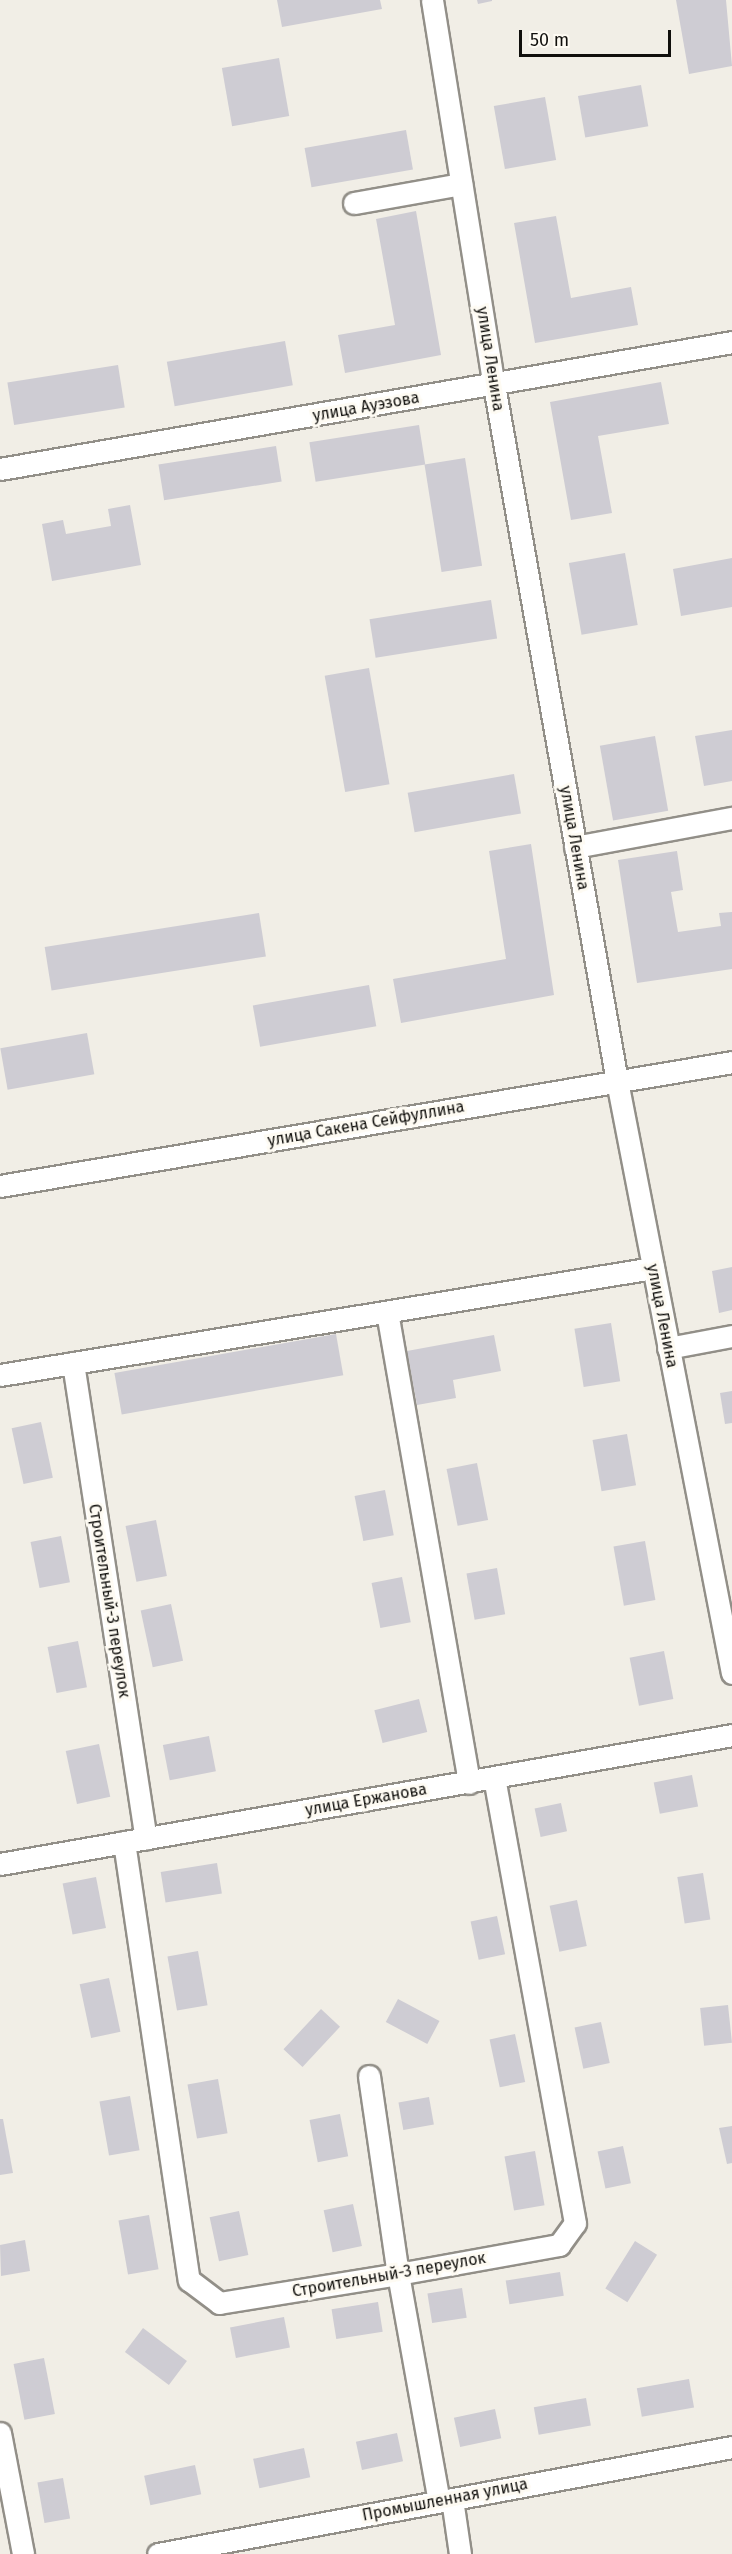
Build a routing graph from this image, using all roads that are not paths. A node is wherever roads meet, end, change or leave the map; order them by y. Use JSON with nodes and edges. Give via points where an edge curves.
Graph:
{"nodes":[{"id":1,"x":432,"y":0,"type":"edge"},
{"id":2,"x":461,"y":184,"type":"junction"},
{"id":3,"x":354,"y":203,"type":"dead end"},
{"id":4,"x":732,"y":342,"type":"edge"},
{"id":5,"x":494,"y":385,"type":"junction"},
{"id":6,"x":0,"y":469,"type":"edge"},
{"id":7,"x":732,"y":818,"type":"edge"},
{"id":8,"x":575,"y":847,"type":"junction"},
{"id":9,"x":732,"y":1062,"type":"edge"},
{"id":10,"x":616,"y":1082,"type":"junction"},
{"id":11,"x":0,"y":1186,"type":"edge"},
{"id":12,"x":653,"y":1268,"type":"junction"},
{"id":13,"x":387,"y":1312,"type":"junction"},
{"id":14,"x":732,"y":1336,"type":"edge"},
{"id":15,"x":668,"y":1348,"type":"junction"},
{"id":16,"x":73,"y":1363,"type":"junction"},
{"id":17,"x":0,"y":1375,"type":"edge"},
{"id":18,"x":732,"y":1673,"type":"edge"},
{"id":19,"x":732,"y":1735,"type":"edge"},
{"id":20,"x":494,"y":1779,"type":"junction"},
{"id":21,"x":469,"y":1783,"type":"junction"},
{"id":22,"x":146,"y":1838,"type":"junction"},
{"id":23,"x":124,"y":1842,"type":"junction"},
{"id":24,"x":0,"y":1864,"type":"edge"},
{"id":25,"x":369,"y":2076,"type":"dead end"},
{"id":26,"x":398,"y":2274,"type":"junction"},
{"id":27,"x":0,"y":2433,"type":"edge"},
{"id":28,"x":732,"y":2447,"type":"edge"},
{"id":29,"x":445,"y":2500,"type":"junction"},
{"id":30,"x":23,"y":2554,"type":"edge"},
{"id":31,"x":158,"y":2554,"type":"edge"},
{"id":32,"x":460,"y":2554,"type":"edge"}],
"edges":[{"from":1,"to":2,"type":"street","name":"улица Ленина"},
{"from":2,"to":3,"type":"street"},
{"from":2,"to":5,"type":"street","name":"улица Ленина"},
{"from":4,"to":5,"type":"street","name":"улица Ауэзова"},
{"from":5,"to":6,"type":"street","name":"улица Ауэзова"},
{"from":5,"to":8,"type":"street","name":"улица Ленина"},
{"from":7,"to":8,"type":"street"},
{"from":8,"to":10,"type":"street","name":"улица Ленина"},
{"from":9,"to":10,"type":"street","name":"улица Сакена Сейфуллина"},
{"from":10,"to":11,"type":"street","name":"улица Сакена Сейфуллина"},
{"from":10,"to":12,"type":"street","name":"улица Ленина"},
{"from":12,"to":13,"type":"street"},
{"from":12,"to":15,"type":"street","name":"улица Ленина"},
{"from":13,"to":16,"type":"street"},
{"from":13,"to":21,"type":"street"},
{"from":14,"to":15,"type":"street"},
{"from":15,"to":18,"type":"street","name":"улица Ленина"},
{"from":16,"to":17,"type":"street"},
{"from":16,"to":22,"type":"street","name":"Строительный-3 переулок"},
{"from":19,"to":20,"type":"street","name":"улица Ержанова"},
{"from":20,"to":21,"type":"street","name":"улица Ержанова"},
{"from":20,"to":26,"type":"street","name":"Строительный-3 переулок","via":[[575,2223],[559,2245]]},
{"from":21,"to":22,"type":"street","name":"улица Ержанова"},
{"from":22,"to":23,"type":"street","name":"улица Ержанова"},
{"from":23,"to":24,"type":"street","name":"улица Ержанова"},
{"from":23,"to":26,"type":"street","name":"Строительный-3 переулок","via":[[189,2280],[219,2303]]},
{"from":25,"to":26,"type":"street"},
{"from":26,"to":29,"type":"street"},
{"from":27,"to":30,"type":"street"},
{"from":28,"to":29,"type":"street","name":"Промышленная улица"},
{"from":29,"to":31,"type":"street","name":"Промышленная улица"},
{"from":29,"to":32,"type":"street"}]}
